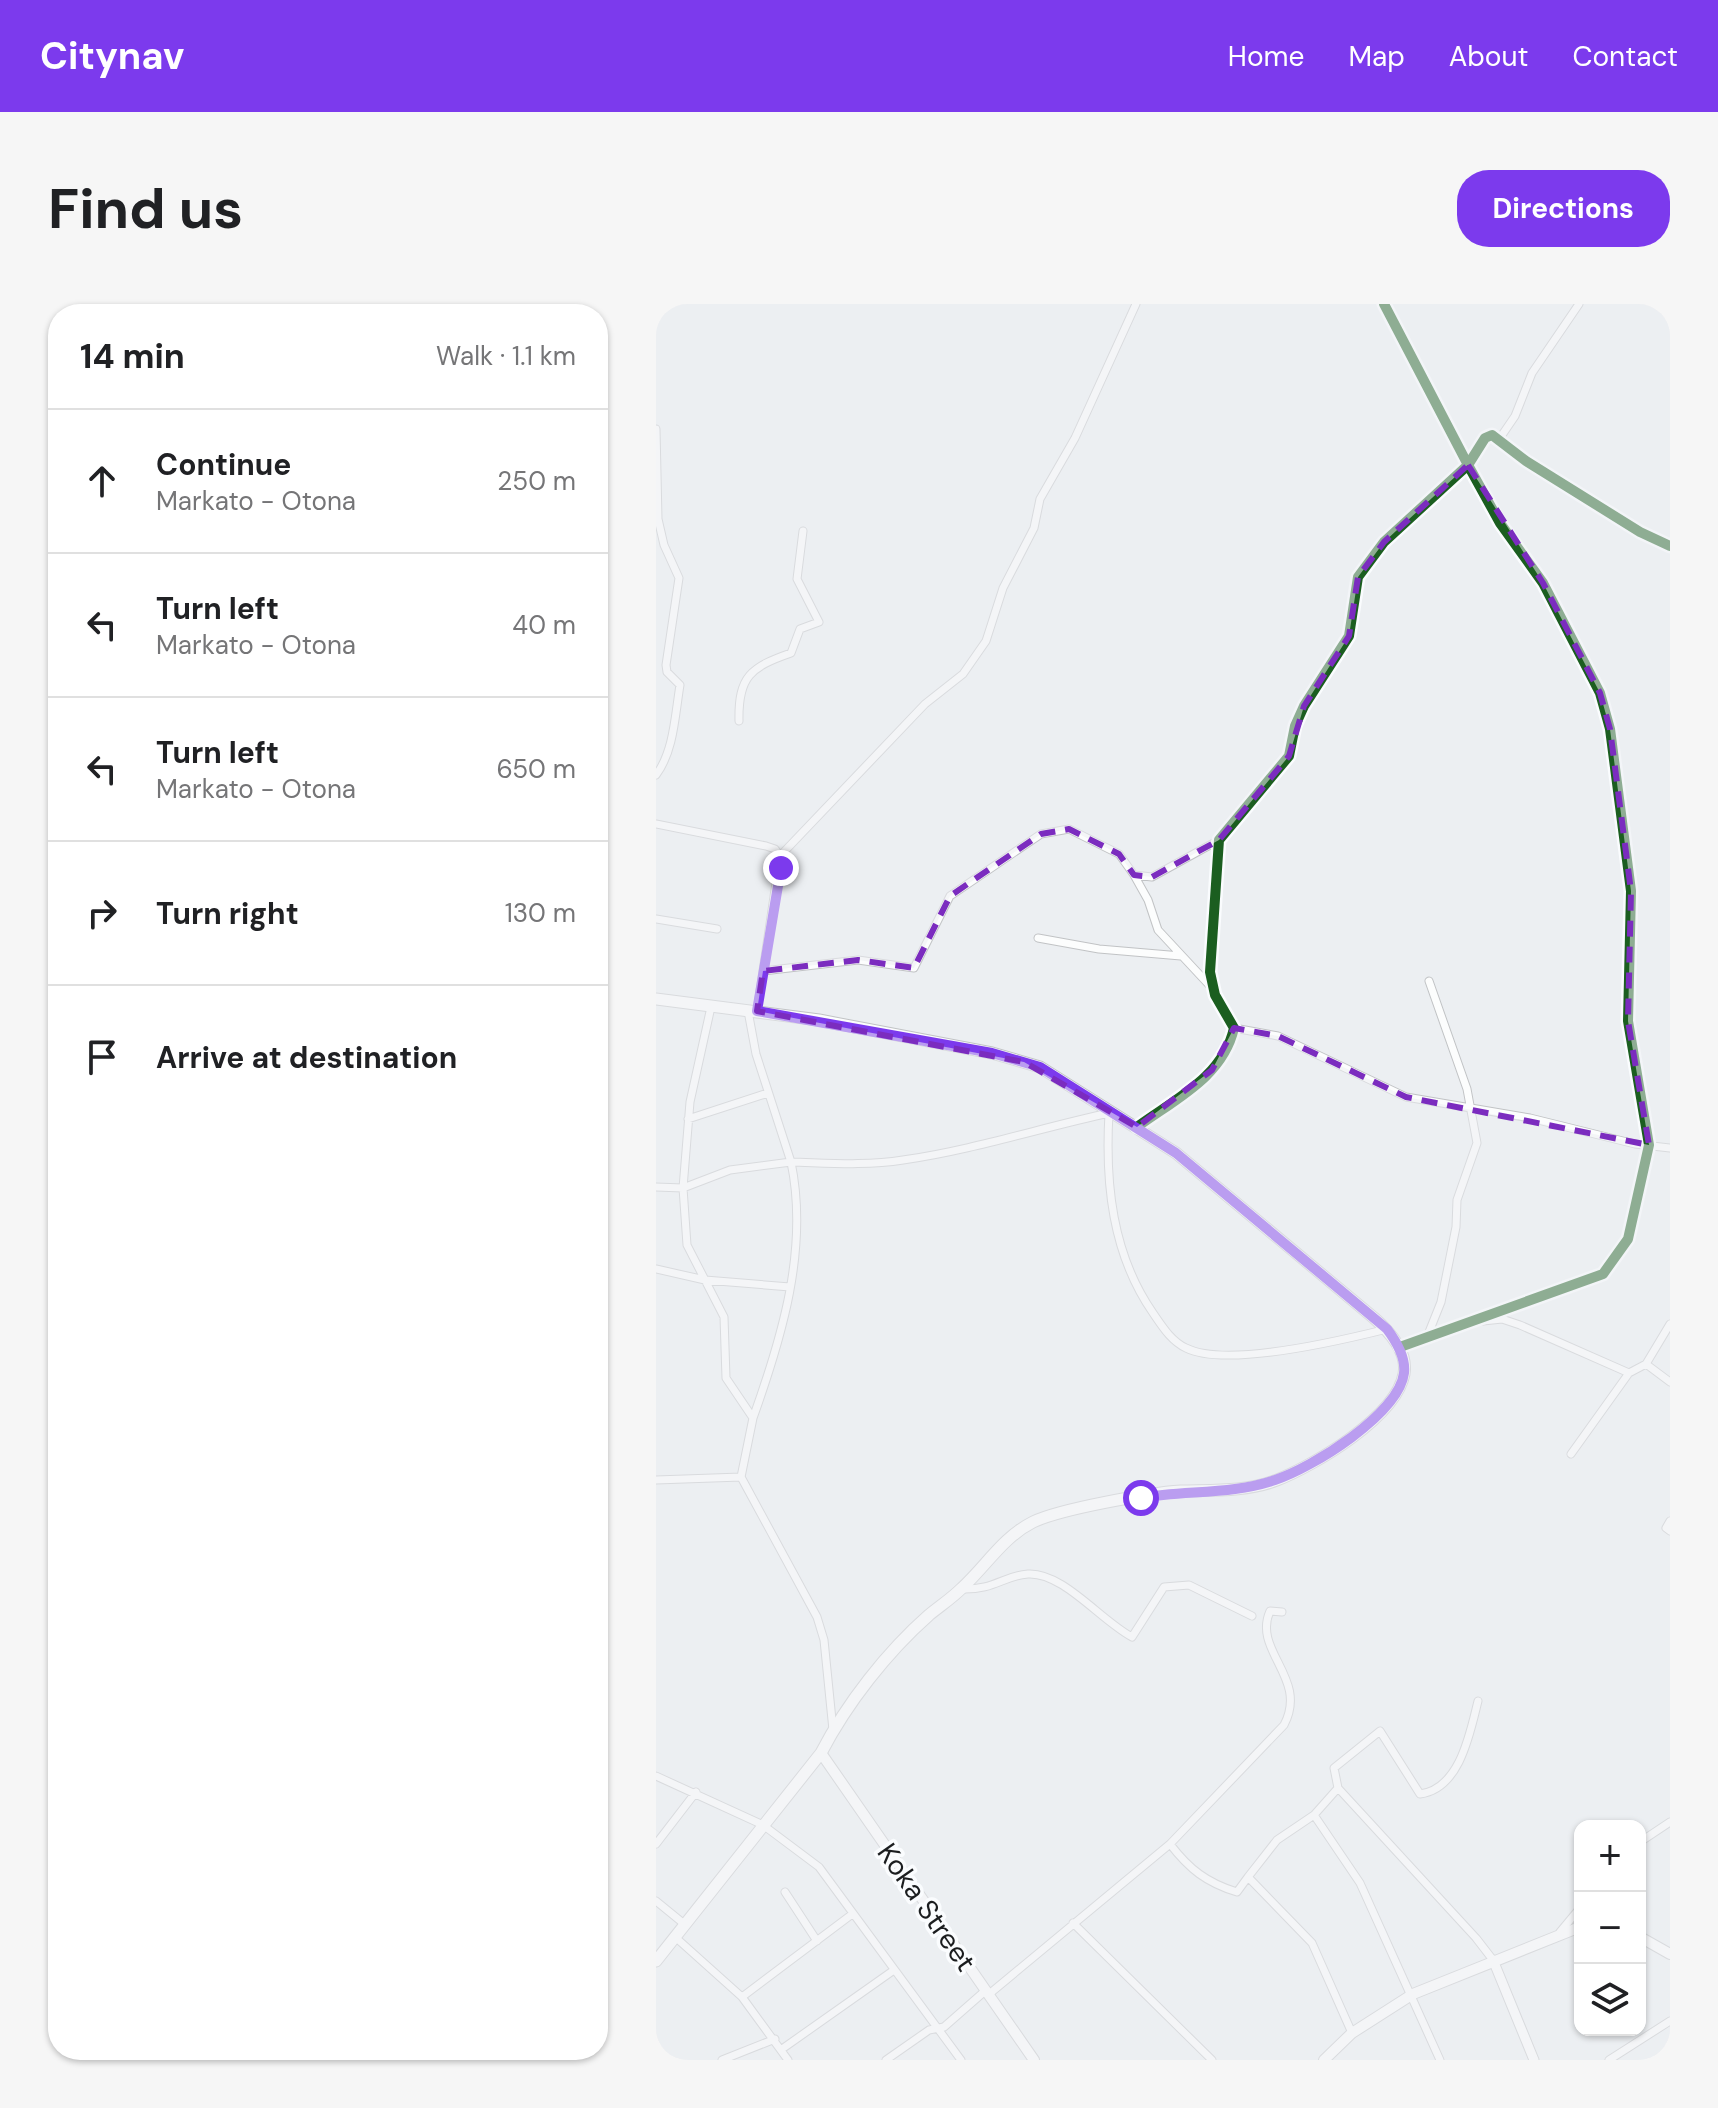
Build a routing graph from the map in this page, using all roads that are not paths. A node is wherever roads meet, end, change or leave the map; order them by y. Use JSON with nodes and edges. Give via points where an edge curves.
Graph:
{"nodes":[{"id":1,"x":1136,"y":304,"type":"edge"},
{"id":2,"x":1384,"y":304,"type":"edge"},
{"id":3,"x":1579,"y":304,"type":"edge"},
{"id":4,"x":656,"y":429,"type":"edge"},
{"id":5,"x":1500,"y":438,"type":"junction"},
{"id":6,"x":1468,"y":465,"type":"junction"},
{"id":7,"x":658,"y":477,"type":"edge"},
{"id":8,"x":803,"y":531,"type":"dead end"},
{"id":9,"x":1670,"y":546,"type":"edge"},
{"id":10,"x":656,"y":667,"type":"edge"},
{"id":11,"x":667,"y":672,"type":"junction"},
{"id":12,"x":739,"y":721,"type":"dead end"},
{"id":13,"x":656,"y":750,"type":"edge"},
{"id":14,"x":666,"y":755,"type":"junction"},
{"id":15,"x":656,"y":775,"type":"edge"},
{"id":16,"x":656,"y":824,"type":"edge"},
{"id":17,"x":1219,"y":840,"type":"junction"},
{"id":18,"x":780,"y":856,"type":"junction"},
{"id":19,"x":1134,"y":875,"type":"junction"},
{"id":20,"x":656,"y":919,"type":"edge"},
{"id":21,"x":717,"y":929,"type":"dead end"},
{"id":22,"x":1038,"y":938,"type":"dead end"},
{"id":23,"x":1181,"y":956,"type":"junction"},
{"id":24,"x":763,"y":971,"type":"junction"},
{"id":25,"x":1429,"y":981,"type":"dead end"},
{"id":26,"x":1214,"y":990,"type":"junction"},
{"id":27,"x":656,"y":999,"type":"edge"},
{"id":28,"x":711,"y":1007,"type":"junction"},
{"id":29,"x":753,"y":1011,"type":"junction"},
{"id":30,"x":1234,"y":1028,"type":"junction"},
{"id":31,"x":768,"y":1093,"type":"junction"},
{"id":32,"x":1472,"y":1110,"type":"junction"},
{"id":33,"x":1109,"y":1113,"type":"junction"},
{"id":34,"x":688,"y":1119,"type":"junction"},
{"id":35,"x":1137,"y":1127,"type":"junction"},
{"id":36,"x":1649,"y":1145,"type":"junction"},
{"id":37,"x":1670,"y":1148,"type":"edge"},
{"id":38,"x":791,"y":1162,"type":"junction"},
{"id":39,"x":656,"y":1187,"type":"edge"},
{"id":40,"x":683,"y":1188,"type":"junction"},
{"id":41,"x":656,"y":1269,"type":"edge"},
{"id":42,"x":705,"y":1280,"type":"junction"},
{"id":43,"x":790,"y":1287,"type":"junction"},
{"id":44,"x":1477,"y":1321,"type":"junction"},
{"id":45,"x":1670,"y":1324,"type":"edge"},
{"id":46,"x":1387,"y":1329,"type":"junction"},
{"id":47,"x":1427,"y":1337,"type":"junction"},
{"id":48,"x":1400,"y":1347,"type":"junction"},
{"id":49,"x":1646,"y":1364,"type":"junction"},
{"id":50,"x":1629,"y":1373,"type":"junction"},
{"id":51,"x":1670,"y":1382,"type":"edge"},
{"id":52,"x":753,"y":1418,"type":"junction"},
{"id":53,"x":1571,"y":1454,"type":"dead end"},
{"id":54,"x":741,"y":1477,"type":"junction"},
{"id":55,"x":656,"y":1480,"type":"edge"},
{"id":56,"x":1670,"y":1521,"type":"edge"},
{"id":57,"x":1670,"y":1531,"type":"edge"},
{"id":58,"x":962,"y":1589,"type":"junction"},
{"id":59,"x":1282,"y":1612,"type":"dead end"},
{"id":60,"x":1252,"y":1616,"type":"dead end"},
{"id":61,"x":1478,"y":1701,"type":"dead end"},
{"id":62,"x":833,"y":1730,"type":"junction"},
{"id":63,"x":821,"y":1753,"type":"junction"},
{"id":64,"x":656,"y":1776,"type":"edge"},
{"id":65,"x":1338,"y":1788,"type":"junction"},
{"id":66,"x":696,"y":1792,"type":"junction"},
{"id":67,"x":1314,"y":1815,"type":"junction"},
{"id":68,"x":1670,"y":1822,"type":"edge"},
{"id":69,"x":763,"y":1825,"type":"junction"},
{"id":70,"x":1646,"y":1838,"type":"edge"},
{"id":71,"x":656,"y":1844,"type":"edge"},
{"id":72,"x":1170,"y":1844,"type":"junction"},
{"id":73,"x":1248,"y":1877,"type":"junction"},
{"id":74,"x":785,"y":1892,"type":"dead end"},
{"id":75,"x":656,"y":1901,"type":"edge"},
{"id":76,"x":851,"y":1915,"type":"junction"},
{"id":77,"x":1574,"y":1915,"type":"edge"},
{"id":78,"x":683,"y":1923,"type":"junction"},
{"id":79,"x":1073,"y":1923,"type":"junction"},
{"id":80,"x":1574,"y":1928,"type":"edge"},
{"id":81,"x":1560,"y":1932,"type":"junction"},
{"id":82,"x":674,"y":1936,"type":"junction"},
{"id":83,"x":1646,"y":1940,"type":"edge"},
{"id":84,"x":817,"y":1941,"type":"junction"},
{"id":85,"x":1670,"y":1954,"type":"edge"},
{"id":86,"x":1493,"y":1960,"type":"junction"},
{"id":87,"x":656,"y":1961,"type":"edge"},
{"id":88,"x":894,"y":1970,"type":"junction"},
{"id":89,"x":986,"y":1993,"type":"junction"},
{"id":90,"x":1413,"y":1994,"type":"junction"},
{"id":91,"x":742,"y":1997,"type":"junction"},
{"id":92,"x":1670,"y":2021,"type":"edge"},
{"id":93,"x":938,"y":2027,"type":"junction"},
{"id":94,"x":1352,"y":2033,"type":"junction"},
{"id":95,"x":775,"y":2039,"type":"junction"},
{"id":96,"x":782,"y":2049,"type":"junction"},
{"id":97,"x":722,"y":2060,"type":"edge"},
{"id":98,"x":788,"y":2060,"type":"edge"},
{"id":99,"x":886,"y":2060,"type":"edge"},
{"id":100,"x":961,"y":2060,"type":"edge"},
{"id":101,"x":1033,"y":2060,"type":"edge"},
{"id":102,"x":1212,"y":2060,"type":"edge"},
{"id":103,"x":1324,"y":2060,"type":"edge"},
{"id":104,"x":1440,"y":2060,"type":"edge"},
{"id":105,"x":1534,"y":2060,"type":"edge"},
{"id":106,"x":1609,"y":2060,"type":"edge"}],
"edges":[{"from":1,"to":18,"type":"street","via":[[1075,438],[1040,499],[1034,528],[1003,588],[986,641],[963,674],[925,704]]},
{"from":2,"to":6,"type":"street"},
{"from":3,"to":5,"type":"street","via":[[1532,373]]},
{"from":4,"to":7,"type":"street"},
{"from":5,"to":6,"type":"street","via":[[1485,438]]},
{"from":5,"to":9,"type":"street","via":[[1526,461]]},
{"from":6,"to":17,"type":"street","via":[[1384,542],[1358,577],[1349,636],[1304,706],[1289,756]]},
{"from":6,"to":36,"type":"street","via":[[1500,523],[1543,583],[1600,693],[1610,729],[1631,891],[1628,1021]]},
{"from":7,"to":11,"type":"street","via":[[660,533],[679,578]]},
{"from":8,"to":12,"type":"street","via":[[797,579],[819,622],[800,629],[791,653],[758,664],[738,696]]},
{"from":10,"to":11,"type":"street"},
{"from":11,"to":14,"type":"street","via":[[680,685]]},
{"from":13,"to":14,"type":"street"},
{"from":14,"to":15,"type":"street"},
{"from":16,"to":18,"type":"street","via":[[766,846]]},
{"from":17,"to":19,"type":"street","via":[[1152,877]]},
{"from":17,"to":26,"type":"street","via":[[1210,935]]},
{"from":18,"to":24,"type":"street"},
{"from":19,"to":23,"type":"street","via":[[1158,930]]},
{"from":19,"to":24,"type":"street","via":[[1119,854],[1069,829],[1041,834],[950,896],[914,968],[858,960]]},
{"from":20,"to":21,"type":"street"},
{"from":22,"to":23,"type":"street"},
{"from":23,"to":26,"type":"street"},
{"from":24,"to":29,"type":"street"},
{"from":25,"to":32,"type":"street"},
{"from":26,"to":30,"type":"street"},
{"from":27,"to":28,"type":"main road"},
{"from":28,"to":29,"type":"main road"},
{"from":28,"to":34,"type":"street"},
{"from":29,"to":31,"type":"street"},
{"from":29,"to":33,"type":"main road","via":[[992,1053],[1040,1067]]},
{"from":30,"to":32,"type":"street","via":[[1278,1036],[1406,1097]]},
{"from":30,"to":35,"type":"street","via":[[1230,1045],[1212,1070],[1188,1094]]},
{"from":31,"to":34,"type":"street"},
{"from":31,"to":38,"type":"street"},
{"from":32,"to":36,"type":"street"},
{"from":32,"to":47,"type":"street","via":[[1477,1143],[1457,1200],[1441,1302]]},
{"from":33,"to":35,"type":"main road"},
{"from":33,"to":38,"type":"street","via":[[901,1161]]},
{"from":33,"to":46,"type":"street","via":[[1107,1163],[1116,1232],[1131,1276],[1166,1333],[1187,1348],[1248,1354],[1322,1345]]},
{"from":34,"to":40,"type":"street"},
{"from":35,"to":46,"type":"main road","via":[[1176,1153]]},
{"from":36,"to":37,"type":"street"},
{"from":36,"to":44,"type":"street","via":[[1628,1239],[1603,1274]]},
{"from":38,"to":40,"type":"street","via":[[730,1170]]},
{"from":38,"to":43,"type":"street","via":[[799,1198]]},
{"from":39,"to":40,"type":"street"},
{"from":40,"to":42,"type":"street","via":[[687,1245]]},
{"from":41,"to":42,"type":"street"},
{"from":42,"to":43,"type":"street"},
{"from":42,"to":52,"type":"street","via":[[724,1317],[726,1378]]},
{"from":43,"to":52,"type":"street","via":[[776,1355]]},
{"from":44,"to":47,"type":"street"},
{"from":44,"to":50,"type":"street","via":[[1502,1319],[1520,1325]]},
{"from":45,"to":49,"type":"street"},
{"from":46,"to":48,"type":"main road"},
{"from":47,"to":48,"type":"street"},
{"from":48,"to":58,"type":"main road","via":[[1405,1372],[1396,1396],[1356,1434],[1276,1480],[1224,1491],[1178,1491],[1033,1522],[1005,1541]]},
{"from":49,"to":50,"type":"street"},
{"from":49,"to":51,"type":"street"},
{"from":50,"to":53,"type":"street"},
{"from":52,"to":54,"type":"street"},
{"from":54,"to":55,"type":"street"},
{"from":54,"to":62,"type":"street","via":[[817,1617]]},
{"from":56,"to":57,"type":"street"},
{"from":58,"to":60,"type":"street","via":[[996,1587],[1029,1574],[1045,1577],[1061,1582],[1132,1637],[1164,1587],[1189,1585]]},
{"from":58,"to":62,"type":"main road","via":[[896,1647]]},
{"from":59,"to":72,"type":"street","via":[[1270,1611],[1265,1622],[1289,1683],[1288,1717]]},
{"from":61,"to":65,"type":"street","via":[[1455,1770],[1429,1793],[1420,1794],[1380,1731],[1334,1768]]},
{"from":62,"to":63,"type":"main road"},
{"from":63,"to":69,"type":"main road"},
{"from":63,"to":89,"type":"main road","name":"Koka Street"},
{"from":64,"to":66,"type":"street"},
{"from":65,"to":67,"type":"street"},
{"from":65,"to":86,"type":"street"},
{"from":66,"to":69,"type":"street"},
{"from":66,"to":71,"type":"street"},
{"from":67,"to":73,"type":"street","via":[[1277,1840]]},
{"from":67,"to":90,"type":"street","via":[[1360,1883]]},
{"from":68,"to":70,"type":"street"},
{"from":69,"to":76,"type":"street","via":[[819,1867]]},
{"from":69,"to":78,"type":"main road"},
{"from":72,"to":73,"type":"street","via":[[1199,1876],[1215,1885],[1237,1892]]},
{"from":72,"to":79,"type":"street"},
{"from":73,"to":94,"type":"street","via":[[1312,1943]]},
{"from":74,"to":84,"type":"street"},
{"from":75,"to":78,"type":"street"},
{"from":76,"to":84,"type":"street"},
{"from":76,"to":88,"type":"street"},
{"from":77,"to":81,"type":"street"},
{"from":78,"to":82,"type":"main road"},
{"from":79,"to":89,"type":"street"},
{"from":79,"to":102,"type":"street"},
{"from":80,"to":81,"type":"main road"},
{"from":81,"to":86,"type":"main road"},
{"from":82,"to":87,"type":"main road"},
{"from":82,"to":91,"type":"street"},
{"from":83,"to":85,"type":"main road"},
{"from":84,"to":91,"type":"street"},
{"from":86,"to":90,"type":"main road"},
{"from":86,"to":105,"type":"street"},
{"from":88,"to":93,"type":"street"},
{"from":88,"to":96,"type":"street"},
{"from":89,"to":93,"type":"street"},
{"from":89,"to":101,"type":"main road","name":"Koka Street"},
{"from":90,"to":94,"type":"main road"},
{"from":90,"to":104,"type":"street"},
{"from":91,"to":95,"type":"street"},
{"from":92,"to":106,"type":"street"},
{"from":93,"to":99,"type":"street"},
{"from":93,"to":100,"type":"street"},
{"from":94,"to":103,"type":"main road"},
{"from":95,"to":96,"type":"street"},
{"from":95,"to":97,"type":"street"},
{"from":96,"to":98,"type":"street"}]}
